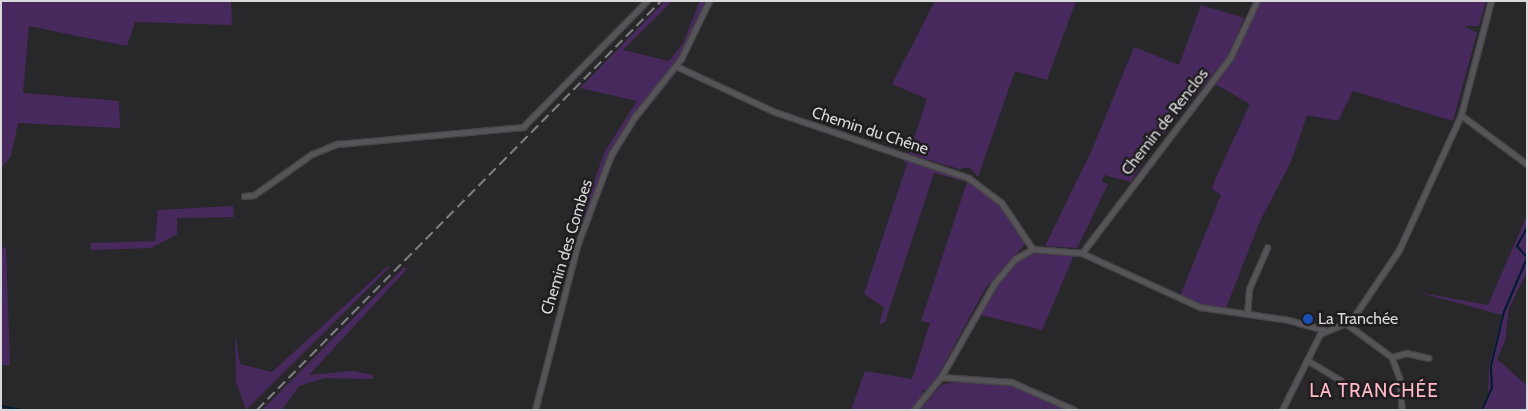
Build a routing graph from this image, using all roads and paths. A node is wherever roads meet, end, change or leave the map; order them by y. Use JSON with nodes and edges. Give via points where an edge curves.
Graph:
{"nodes":[{"id":1,"x":647,"y":1,"type":"edge"},
{"id":2,"x":709,"y":1,"type":"edge"},
{"id":3,"x":1257,"y":1,"type":"edge"},
{"id":4,"x":1491,"y":1,"type":"edge"},
{"id":5,"x":676,"y":66,"type":"junction"},
{"id":6,"x":1461,"y":115,"type":"junction"},
{"id":7,"x":1527,"y":164,"type":"edge"},
{"id":8,"x":244,"y":196,"type":"dead end"},
{"id":9,"x":1267,"y":248,"type":"dead end"},
{"id":10,"x":1032,"y":249,"type":"junction"},
{"id":11,"x":1082,"y":253,"type":"junction"},
{"id":12,"x":1247,"y":314,"type":"junction"},
{"id":13,"x":1347,"y":324,"type":"junction"},
{"id":14,"x":1324,"y":330,"type":"junction"},
{"id":15,"x":1392,"y":357,"type":"junction"},
{"id":16,"x":1428,"y":358,"type":"dead end"},
{"id":17,"x":1307,"y":360,"type":"junction"},
{"id":18,"x":941,"y":377,"type":"junction"},
{"id":19,"x":1340,"y":380,"type":"dead end"},
{"id":20,"x":535,"y":410,"type":"edge"},
{"id":21,"x":914,"y":410,"type":"edge"},
{"id":22,"x":1074,"y":410,"type":"edge"},
{"id":23,"x":1282,"y":410,"type":"edge"},
{"id":24,"x":1402,"y":410,"type":"edge"}],
"edges":[{"from":1,"to":8,"type":"street","via":[[523,127],[338,144],[312,154],[254,195]]},
{"from":2,"to":5,"type":"street","name":"Chemin des Combes"},
{"from":3,"to":11,"type":"street","name":"Chemin de Renclos","via":[[1230,58]]},
{"from":4,"to":6,"type":"street"},
{"from":5,"to":10,"type":"street","name":"Chemin du Chêne","via":[[775,112],[969,178],[1002,203]]},
{"from":5,"to":20,"type":"street","name":"Chemin des Combes","via":[[628,125],[611,155],[577,246]]},
{"from":6,"to":7,"type":"street"},
{"from":6,"to":13,"type":"street","via":[[1392,264]]},
{"from":9,"to":12,"type":"street","via":[[1249,289]]},
{"from":10,"to":11,"type":"street"},
{"from":10,"to":18,"type":"street","via":[[1015,259],[994,284]]},
{"from":11,"to":12,"type":"street","via":[[1180,300],[1216,311]]},
{"from":12,"to":14,"type":"street"},
{"from":13,"to":14,"type":"street"},
{"from":13,"to":15,"type":"street"},
{"from":14,"to":17,"type":"street"},
{"from":15,"to":16,"type":"street","via":[[1407,353]]},
{"from":15,"to":24,"type":"street","via":[[1400,380]]},
{"from":17,"to":19,"type":"street"},
{"from":17,"to":23,"type":"street"},
{"from":18,"to":21,"type":"street"},
{"from":18,"to":22,"type":"street","via":[[1012,382]]}]}
